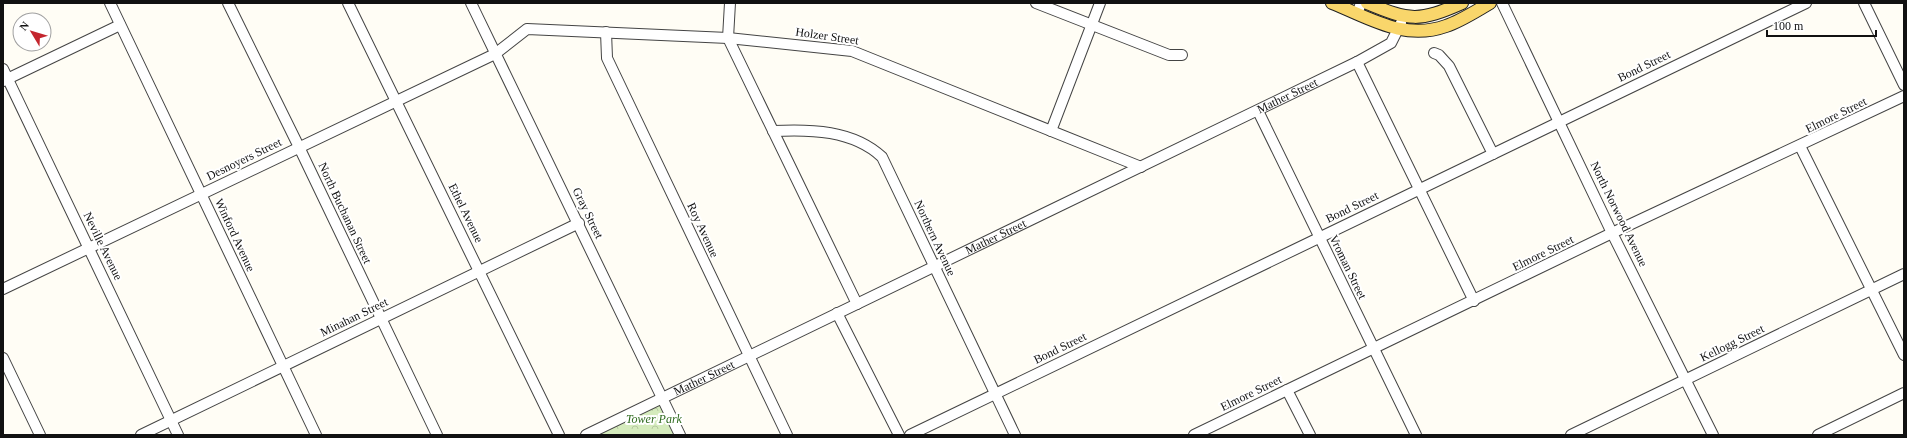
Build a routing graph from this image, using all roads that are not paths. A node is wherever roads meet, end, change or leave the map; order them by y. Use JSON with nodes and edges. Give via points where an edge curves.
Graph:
{"nodes":[{"id":1,"x":110,"y":3,"type":"edge"},
{"id":2,"x":228,"y":3,"type":"edge"},
{"id":3,"x":348,"y":3,"type":"edge"},
{"id":4,"x":472,"y":3,"type":"edge"},
{"id":5,"x":730,"y":3,"type":"edge"},
{"id":6,"x":1036,"y":3,"type":"edge"},
{"id":7,"x":1100,"y":3,"type":"edge"},
{"id":8,"x":1332,"y":3,"type":"edge"},
{"id":9,"x":1367,"y":3,"type":"edge"},
{"id":10,"x":1462,"y":3,"type":"edge"},
{"id":11,"x":1490,"y":3,"type":"edge"},
{"id":12,"x":1502,"y":3,"type":"edge"},
{"id":13,"x":1806,"y":3,"type":"edge"},
{"id":14,"x":1864,"y":3,"type":"edge"},
{"id":15,"x":1359,"y":8,"type":"edge"},
{"id":16,"x":1402,"y":16,"type":"junction"},
{"id":17,"x":120,"y":24,"type":"junction"},
{"id":18,"x":1092,"y":24,"type":"junction"},
{"id":19,"x":1399,"y":30,"type":"junction"},
{"id":20,"x":606,"y":32,"type":"junction"},
{"id":21,"x":728,"y":38,"type":"junction"},
{"id":22,"x":496,"y":53,"type":"junction"},
{"id":23,"x":1434,"y":53,"type":"dead end"},
{"id":24,"x":1182,"y":55,"type":"dead end"},
{"id":25,"x":1357,"y":62,"type":"junction"},
{"id":26,"x":3,"y":68,"type":"edge"},
{"id":27,"x":6,"y":80,"type":"edge"},
{"id":28,"x":1904,"y":85,"type":"edge"},
{"id":29,"x":1904,"y":96,"type":"edge"},
{"id":30,"x":396,"y":100,"type":"junction"},
{"id":31,"x":1258,"y":110,"type":"junction"},
{"id":32,"x":1559,"y":121,"type":"junction"},
{"id":33,"x":773,"y":131,"type":"junction"},
{"id":34,"x":1052,"y":131,"type":"junction"},
{"id":35,"x":1800,"y":146,"type":"junction"},
{"id":36,"x":299,"y":147,"type":"junction"},
{"id":37,"x":1494,"y":154,"type":"junction"},
{"id":38,"x":1141,"y":167,"type":"junction"},
{"id":39,"x":1420,"y":189,"type":"junction"},
{"id":40,"x":201,"y":194,"type":"junction"},
{"id":41,"x":579,"y":224,"type":"junction"},
{"id":42,"x":1612,"y":233,"type":"junction"},
{"id":43,"x":1320,"y":237,"type":"junction"},
{"id":44,"x":90,"y":248,"type":"junction"},
{"id":45,"x":934,"y":266,"type":"junction"},
{"id":46,"x":480,"y":271,"type":"junction"},
{"id":47,"x":1904,"y":274,"type":"edge"},
{"id":48,"x":3,"y":289,"type":"edge"},
{"id":49,"x":1871,"y":289,"type":"junction"},
{"id":50,"x":1474,"y":301,"type":"junction"},
{"id":51,"x":857,"y":304,"type":"junction"},
{"id":52,"x":837,"y":313,"type":"junction"},
{"id":53,"x":381,"y":319,"type":"junction"},
{"id":54,"x":1374,"y":348,"type":"junction"},
{"id":55,"x":1904,"y":355,"type":"edge"},
{"id":56,"x":748,"y":356,"type":"junction"},
{"id":57,"x":3,"y":358,"type":"edge"},
{"id":58,"x":282,"y":366,"type":"junction"},
{"id":59,"x":1686,"y":380,"type":"junction"},
{"id":60,"x":1287,"y":390,"type":"junction"},
{"id":61,"x":1904,"y":393,"type":"edge"},
{"id":62,"x":995,"y":394,"type":"junction"},
{"id":63,"x":663,"y":398,"type":"junction"},
{"id":64,"x":171,"y":420,"type":"junction"},
{"id":65,"x":1200,"y":434,"type":"edge"},
{"id":66,"x":1821,"y":434,"type":"edge"},
{"id":67,"x":40,"y":435,"type":"edge"},
{"id":68,"x":141,"y":435,"type":"edge"},
{"id":69,"x":178,"y":435,"type":"edge"},
{"id":70,"x":316,"y":435,"type":"edge"},
{"id":71,"x":437,"y":435,"type":"edge"},
{"id":72,"x":559,"y":435,"type":"edge"},
{"id":73,"x":586,"y":435,"type":"edge"},
{"id":74,"x":680,"y":435,"type":"edge"},
{"id":75,"x":787,"y":435,"type":"edge"},
{"id":76,"x":898,"y":435,"type":"edge"},
{"id":77,"x":910,"y":435,"type":"edge"},
{"id":78,"x":1015,"y":435,"type":"edge"},
{"id":79,"x":1310,"y":435,"type":"edge"},
{"id":80,"x":1416,"y":435,"type":"edge"},
{"id":81,"x":1571,"y":435,"type":"edge"},
{"id":82,"x":1713,"y":435,"type":"edge"}],
"edges":[{"from":1,"to":17,"type":"street","name":"Winford Avenue"},
{"from":2,"to":36,"type":"street","name":"North Buchanan Street"},
{"from":3,"to":30,"type":"street","name":"Ethel Avenue"},
{"from":4,"to":22,"type":"street","name":"Gray Street"},
{"from":5,"to":21,"type":"street"},
{"from":6,"to":18,"type":"street"},
{"from":7,"to":18,"type":"street"},
{"from":8,"to":15,"type":"main road"},
{"from":9,"to":16,"type":"main road"},
{"from":10,"to":16,"type":"main road","via":[[1430,15]]},
{"from":11,"to":19,"type":"main road","via":[[1446,26],[1414,32]]},
{"from":12,"to":32,"type":"street","name":"North Norwood Avenue"},
{"from":13,"to":32,"type":"street","name":"Bond Street"},
{"from":14,"to":28,"type":"street"},
{"from":15,"to":19,"type":"main road"},
{"from":16,"to":19,"type":"street","name":"Mather Street"},
{"from":17,"to":27,"type":"street"},
{"from":17,"to":40,"type":"street","name":"Winford Avenue"},
{"from":18,"to":24,"type":"street","via":[[1169,55]]},
{"from":18,"to":34,"type":"street"},
{"from":19,"to":25,"type":"street","name":"Mather Street","via":[[1387,46]]},
{"from":20,"to":21,"type":"street","name":"Holzer Street"},
{"from":20,"to":22,"type":"street","name":"Holzer Street","via":[[527,29]]},
{"from":20,"to":56,"type":"street","name":"Roy Avenue","via":[[607,58]]},
{"from":21,"to":33,"type":"street"},
{"from":21,"to":34,"type":"street","name":"Holzer Street","via":[[852,51]]},
{"from":22,"to":30,"type":"street","name":"Desnoyers Street"},
{"from":22,"to":41,"type":"street","name":"Gray Street"},
{"from":23,"to":37,"type":"street","via":[[1449,66]]},
{"from":25,"to":31,"type":"street","name":"Mather Street"},
{"from":25,"to":39,"type":"street"},
{"from":26,"to":27,"type":"street","name":"Neville Avenue"},
{"from":27,"to":44,"type":"street","name":"Neville Avenue"},
{"from":29,"to":35,"type":"street","name":"Elmore Street"},
{"from":30,"to":36,"type":"street","name":"Desnoyers Street"},
{"from":30,"to":46,"type":"street","name":"Ethel Avenue"},
{"from":31,"to":38,"type":"street","name":"Mather Street"},
{"from":31,"to":43,"type":"street","name":"Vroman Street"},
{"from":32,"to":37,"type":"street","name":"Bond Street"},
{"from":32,"to":42,"type":"street","name":"North Norwood Avenue"},
{"from":33,"to":45,"type":"street","name":"Northern Avenue","via":[[797,130],[841,134],[871,146],[882,156]]},
{"from":33,"to":51,"type":"street"},
{"from":34,"to":38,"type":"street","name":"Holzer Street"},
{"from":35,"to":42,"type":"street","name":"Elmore Street"},
{"from":35,"to":49,"type":"street"},
{"from":36,"to":40,"type":"street","name":"Desnoyers Street"},
{"from":36,"to":53,"type":"street","name":"North Buchanan Street"},
{"from":37,"to":39,"type":"street","name":"Bond Street"},
{"from":38,"to":45,"type":"street","name":"Mather Street"},
{"from":39,"to":43,"type":"street","name":"Bond Street"},
{"from":39,"to":50,"type":"street"},
{"from":40,"to":44,"type":"street","name":"Desnoyers Street"},
{"from":40,"to":58,"type":"street","name":"Winford Avenue"},
{"from":41,"to":46,"type":"street","name":"Minahan Street"},
{"from":41,"to":63,"type":"street","name":"Gray Street"},
{"from":42,"to":50,"type":"street","name":"Elmore Street"},
{"from":42,"to":59,"type":"street","name":"North Norwood Avenue"},
{"from":43,"to":54,"type":"street","name":"Vroman Street"},
{"from":43,"to":62,"type":"street","name":"Bond Street"},
{"from":44,"to":48,"type":"street","name":"Desnoyers Street"},
{"from":44,"to":64,"type":"street","name":"Neville Avenue"},
{"from":45,"to":51,"type":"street","name":"Mather Street"},
{"from":45,"to":62,"type":"street","name":"Northern Avenue"},
{"from":46,"to":53,"type":"street","name":"Minahan Street"},
{"from":46,"to":72,"type":"street","name":"Ethel Avenue"},
{"from":47,"to":49,"type":"street","name":"Kellogg Street"},
{"from":49,"to":55,"type":"street"},
{"from":49,"to":59,"type":"street","name":"Kellogg Street"},
{"from":50,"to":54,"type":"street","name":"Elmore Street"},
{"from":51,"to":52,"type":"street","name":"Mather Street"},
{"from":52,"to":56,"type":"street","name":"Mather Street"},
{"from":52,"to":76,"type":"street"},
{"from":53,"to":58,"type":"street","name":"Minahan Street"},
{"from":53,"to":71,"type":"street","name":"North Buchanan Street"},
{"from":54,"to":60,"type":"street","name":"Elmore Street"},
{"from":54,"to":80,"type":"street","name":"Vroman Street"},
{"from":56,"to":63,"type":"street","name":"Mather Street"},
{"from":56,"to":75,"type":"street","name":"Roy Avenue"},
{"from":57,"to":67,"type":"street"},
{"from":58,"to":64,"type":"street","name":"Minahan Street"},
{"from":58,"to":70,"type":"street","name":"Winford Avenue"},
{"from":59,"to":81,"type":"street","name":"Kellogg Street"},
{"from":59,"to":82,"type":"street","name":"North Norwood Avenue"},
{"from":60,"to":65,"type":"street","name":"Elmore Street"},
{"from":60,"to":79,"type":"street"},
{"from":61,"to":66,"type":"street"},
{"from":62,"to":77,"type":"street","name":"Bond Street"},
{"from":62,"to":78,"type":"street","name":"Northern Avenue"},
{"from":63,"to":73,"type":"street","name":"Mather Street"},
{"from":63,"to":74,"type":"street","name":"Gray Street"},
{"from":64,"to":68,"type":"street","name":"Minahan Street"},
{"from":64,"to":69,"type":"street","name":"Neville Avenue"}]}
